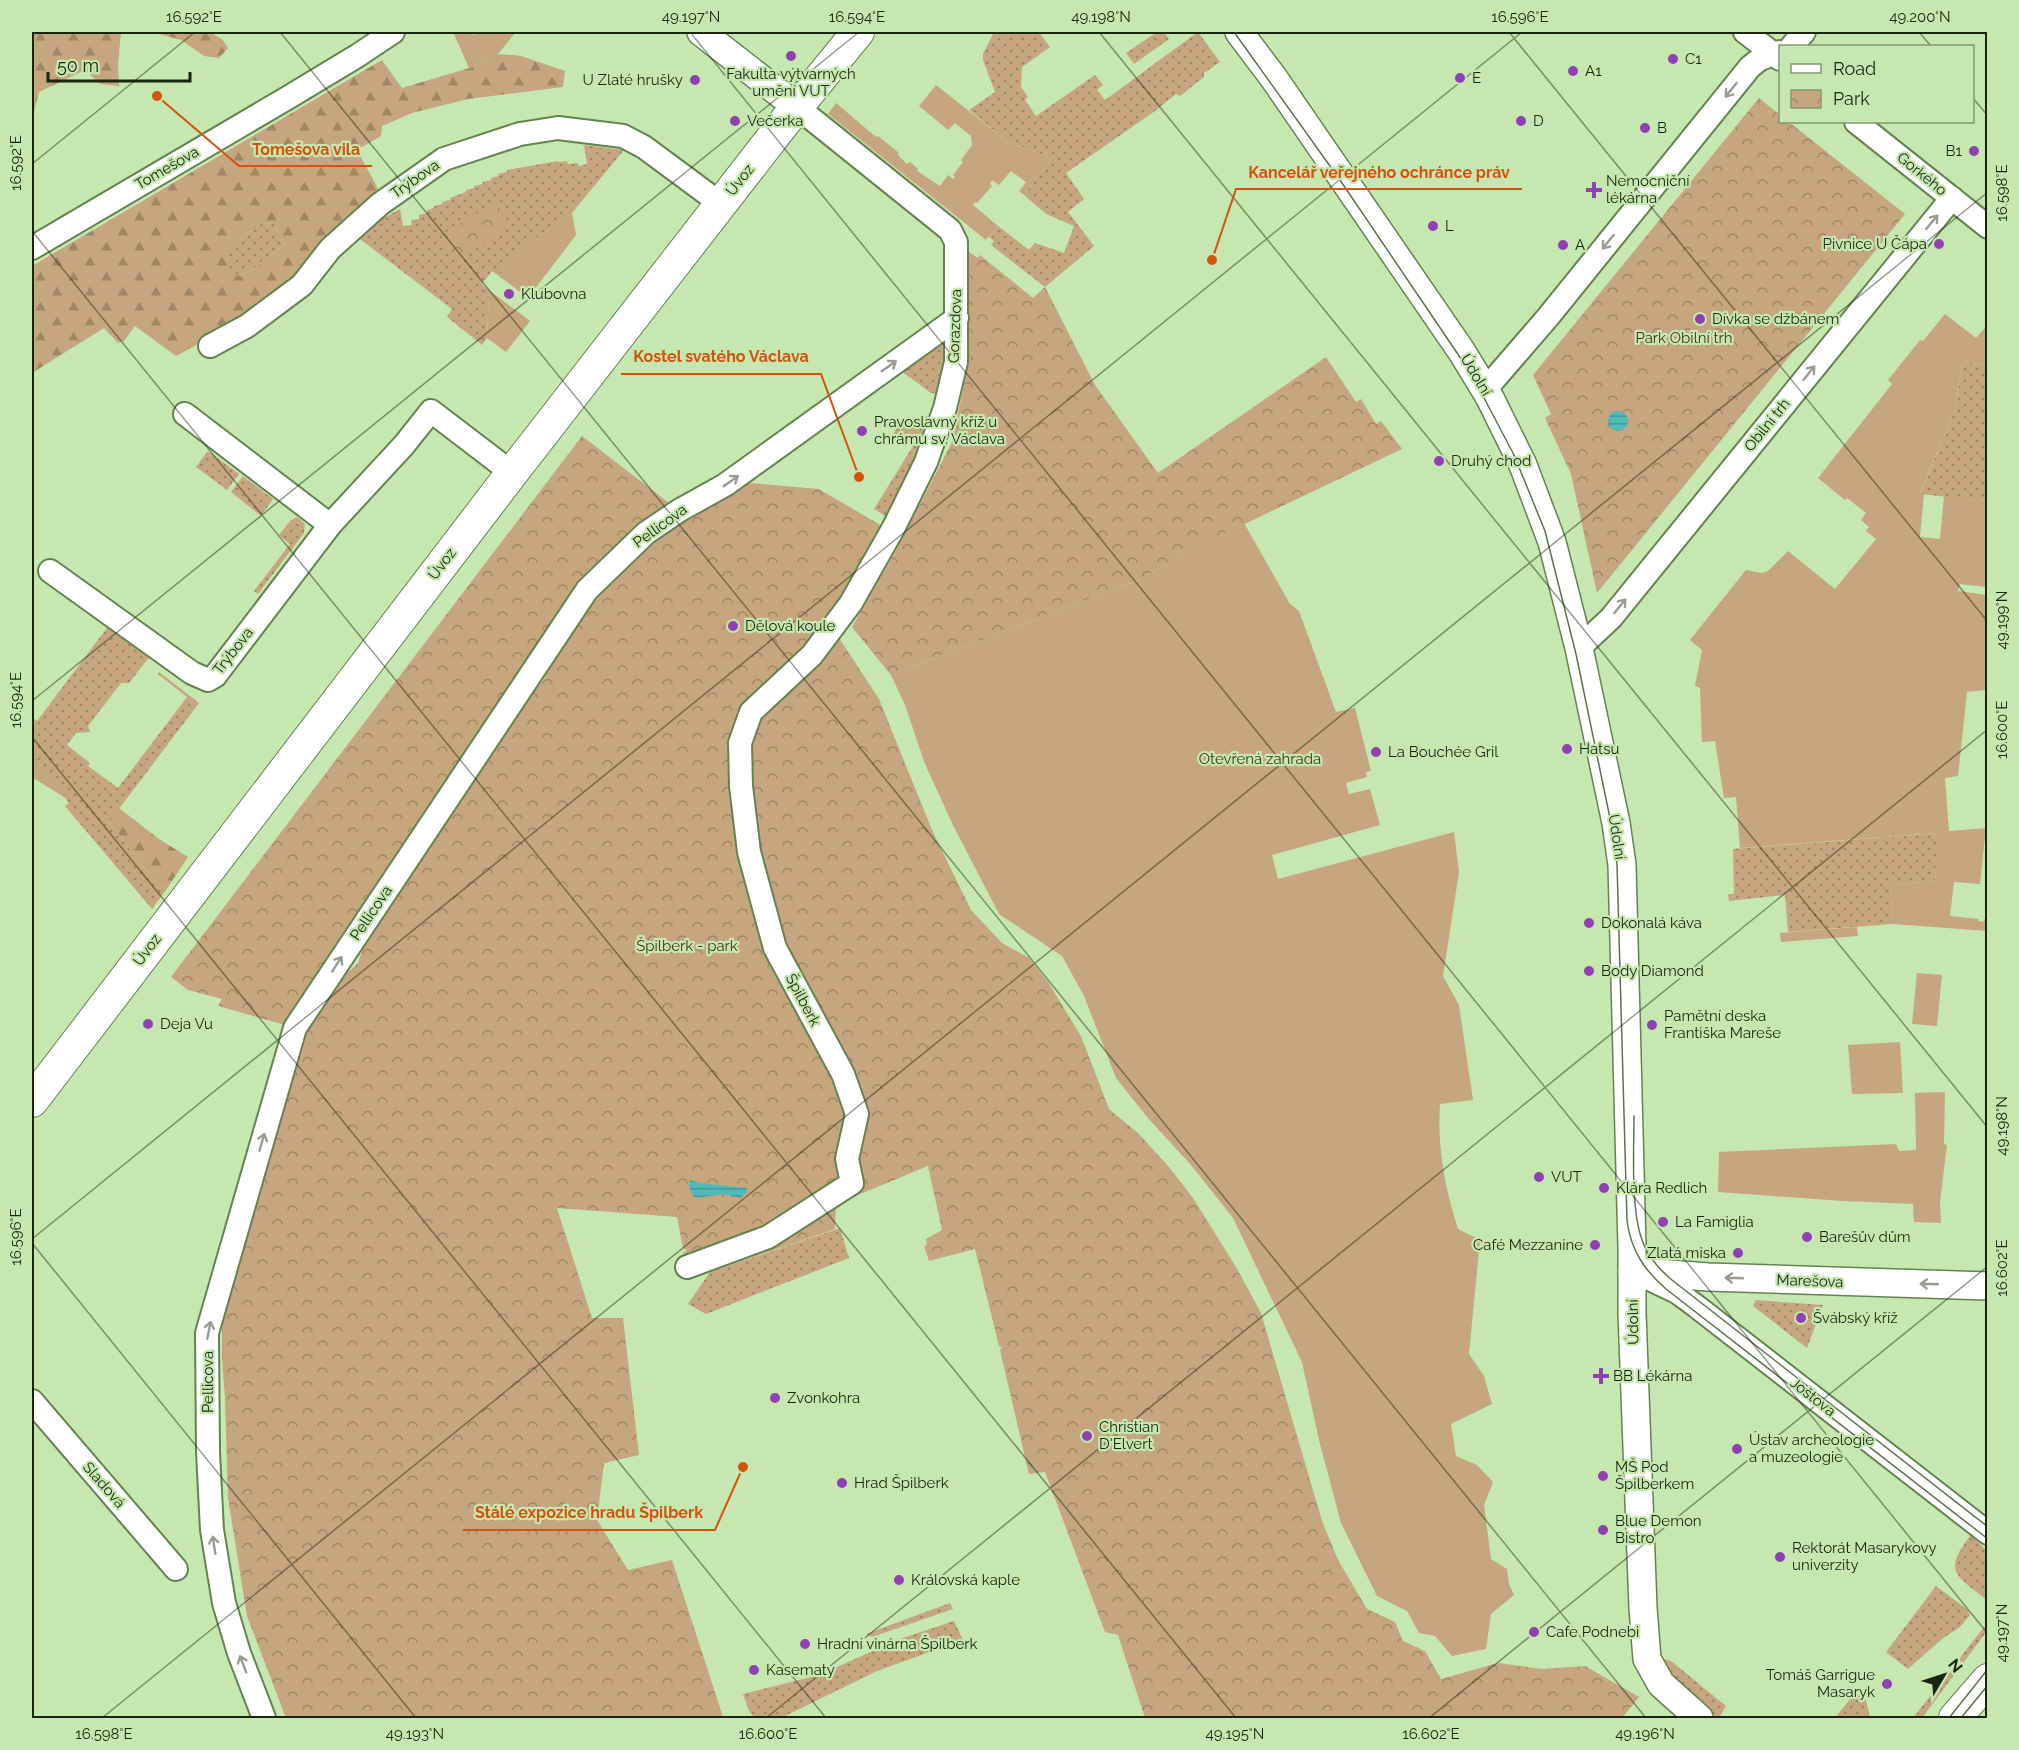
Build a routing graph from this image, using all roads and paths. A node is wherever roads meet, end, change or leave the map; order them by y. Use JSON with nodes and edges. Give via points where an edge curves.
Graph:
{"nodes":[{"id":1,"x":393,"y":32,"type":"edge"},
{"id":2,"x":701,"y":32,"type":"edge"},
{"id":3,"x":858,"y":32,"type":"edge"},
{"id":4,"x":1239,"y":32,"type":"edge"},
{"id":5,"x":1745,"y":32,"type":"edge"},
{"id":6,"x":1804,"y":32,"type":"edge"},
{"id":7,"x":1790,"y":45,"type":"edge"},
{"id":8,"x":1779,"y":51,"type":"edge"},
{"id":9,"x":1779,"y":54,"type":"edge"},
{"id":10,"x":797,"y":107,"type":"junction"},
{"id":11,"x":1857,"y":123,"type":"edge"},
{"id":12,"x":1952,"y":198,"type":"junction"},
{"id":13,"x":721,"y":204,"type":"junction"},
{"id":14,"x":1988,"y":226,"type":"edge"},
{"id":15,"x":32,"y":248,"type":"edge"},
{"id":16,"x":957,"y":318,"type":"junction"},
{"id":17,"x":210,"y":346,"type":"dead end"},
{"id":18,"x":1485,"y":390,"type":"junction"},
{"id":19,"x":185,"y":414,"type":"dead end"},
{"id":20,"x":512,"y":473,"type":"junction"},
{"id":21,"x":330,"y":525,"type":"junction"},
{"id":22,"x":50,"y":571,"type":"dead end"},
{"id":23,"x":1579,"y":648,"type":"junction"},
{"id":24,"x":812,"y":655,"type":"joint"},
{"id":25,"x":32,"y":1101,"type":"edge"},
{"id":26,"x":687,"y":1267,"type":"dead end"},
{"id":27,"x":1632,"y":1271,"type":"junction"},
{"id":28,"x":1988,"y":1286,"type":"edge"},
{"id":29,"x":32,"y":1401,"type":"edge"},
{"id":30,"x":1988,"y":1533,"type":"edge"},
{"id":31,"x":176,"y":1569,"type":"dead end"},
{"id":32,"x":1986,"y":1678,"type":"edge"},
{"id":33,"x":264,"y":1719,"type":"edge"},
{"id":34,"x":1699,"y":1719,"type":"edge"},
{"id":35,"x":1955,"y":1719,"type":"edge"}],
"edges":[{"from":1,"to":15,"type":"street","name":"Tomešova"},
{"from":2,"to":10,"type":"street"},
{"from":3,"to":10,"type":"main road","name":"Úvoz"},
{"from":4,"to":18,"type":"street","name":"Údolní","via":[[1414,280]]},
{"from":5,"to":8,"type":"street"},
{"from":6,"to":7,"type":"street"},
{"from":9,"to":18,"type":"street","one_way":true,"via":[[1760,59],[1750,67]]},
{"from":10,"to":13,"type":"main road","name":"Úvoz"},
{"from":10,"to":16,"type":"street","name":"Gorazdova","via":[[950,230],[956,242]]},
{"from":11,"to":12,"type":"street","name":"Gorkého"},
{"from":12,"to":14,"type":"street","name":"Gorkého"},
{"from":23,"to":12,"type":"street","name":"Obilní trh","one_way":true,"via":[[1611,618]]},
{"from":13,"to":17,"type":"street","name":"Trýbova","via":[[623,136],[558,128],[520,134],[444,159],[380,204],[330,249],[302,285],[247,326]]},
{"from":13,"to":20,"type":"main road","name":"Úvoz"},
{"from":16,"to":24,"type":"street","name":"Gorazdova","via":[[956,362],[926,462],[851,603]]},
{"from":33,"to":16,"type":"street","name":"Pellicova","one_way":true,"via":[[224,1603],[212,1530],[207,1333],[295,1028],[587,590],[646,533],[725,485]]},
{"from":18,"to":23,"type":"street","name":"Údolní","via":[[1523,465],[1548,530]]},
{"from":19,"to":21,"type":"street"},
{"from":20,"to":21,"type":"street","name":"Trýbova","via":[[431,411]]},
{"from":20,"to":25,"type":"main road","name":"Úvoz"},
{"from":21,"to":22,"type":"street","name":"Trýbova","via":[[215,676],[208,680],[192,673]]},
{"from":23,"to":27,"type":"street","name":"Údolní","via":[[1622,865]]},
{"from":24,"to":26,"type":"street","name":"Špilberk","via":[[751,712],[740,744],[741,786],[749,852],[775,948],[843,1074],[857,1114],[847,1159],[852,1183],[768,1237]]},
{"from":28,"to":27,"type":"street","name":"Marešova","one_way":true,"via":[[1708,1278]]},
{"from":27,"to":30,"type":"street","name":"Joštova","via":[[1677,1292]]},
{"from":27,"to":34,"type":"street","name":"Údolní","via":[[1647,1659],[1661,1684]]},
{"from":29,"to":31,"type":"street","name":"Sladová"},
{"from":32,"to":35,"type":"main road"}]}
